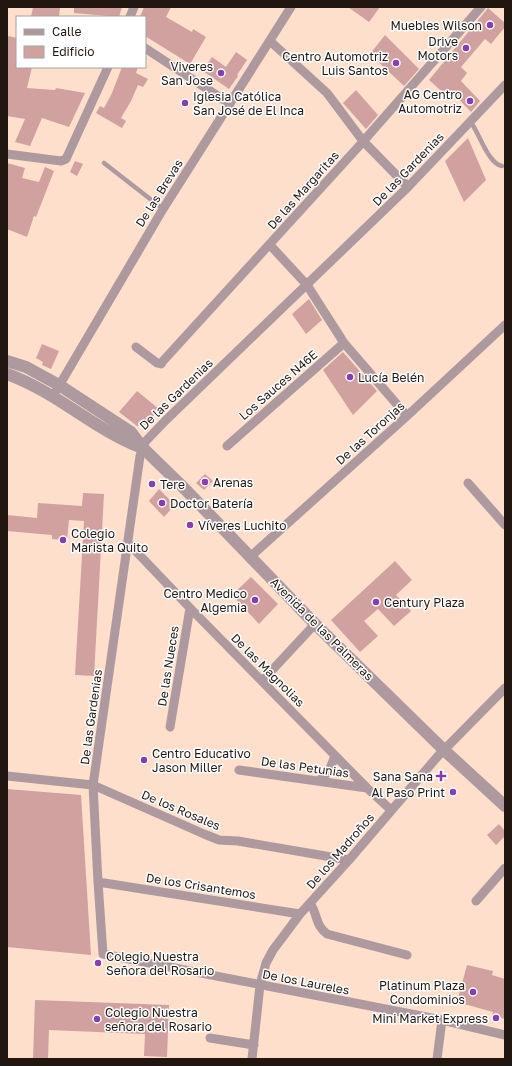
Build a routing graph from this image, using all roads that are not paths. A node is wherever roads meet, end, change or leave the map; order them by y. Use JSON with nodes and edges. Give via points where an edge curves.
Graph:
{"nodes":[{"id":1,"x":291,"y":7,"type":"edge"},
{"id":2,"x":480,"y":7,"type":"edge"},
{"id":3,"x":270,"y":41,"type":"junction"},
{"id":4,"x":146,"y":49,"type":"edge"},
{"id":5,"x":108,"y":68,"type":"edge"},
{"id":6,"x":505,"y":85,"type":"edge"},
{"id":7,"x":230,"y":104,"type":"junction"},
{"id":8,"x":470,"y":122,"type":"junction"},
{"id":9,"x":363,"y":141,"type":"junction"},
{"id":10,"x":7,"y":154,"type":"edge"},
{"id":11,"x":104,"y":163,"type":"dead end"},
{"id":12,"x":502,"y":166,"type":"dead end"},
{"id":13,"x":408,"y":187,"type":"junction"},
{"id":14,"x":163,"y":209,"type":"junction"},
{"id":15,"x":270,"y":245,"type":"junction"},
{"id":16,"x":307,"y":285,"type":"junction"},
{"id":17,"x":505,"y":325,"type":"edge"},
{"id":18,"x":344,"y":343,"type":"junction"},
{"id":19,"x":136,"y":347,"type":"dead end"},
{"id":20,"x":7,"y":361,"type":"edge"},
{"id":21,"x":7,"y":374,"type":"edge"},
{"id":22,"x":59,"y":384,"type":"junction"},
{"id":23,"x":54,"y":396,"type":"junction"},
{"id":24,"x":406,"y":416,"type":"junction"},
{"id":25,"x":228,"y":446,"type":"dead end"},
{"id":26,"x":143,"y":448,"type":"junction"},
{"id":27,"x":468,"y":483,"type":"dead end"},
{"id":28,"x":504,"y":520,"type":"edge"},
{"id":29,"x":129,"y":544,"type":"junction"},
{"id":30,"x":250,"y":557,"type":"junction"},
{"id":31,"x":190,"y":608,"type":"junction"},
{"id":32,"x":315,"y":624,"type":"junction"},
{"id":33,"x":262,"y":681,"type":"junction"},
{"id":34,"x":505,"y":688,"type":"edge"},
{"id":35,"x":170,"y":727,"type":"dead end"},
{"id":36,"x":444,"y":750,"type":"junction"},
{"id":37,"x":336,"y":756,"type":"junction"},
{"id":38,"x":239,"y":770,"type":"dead end"},
{"id":39,"x":7,"y":776,"type":"edge"},
{"id":40,"x":320,"y":781,"type":"junction"},
{"id":41,"x":93,"y":785,"type":"junction"},
{"id":42,"x":367,"y":788,"type":"junction"},
{"id":43,"x":504,"y":804,"type":"edge"},
{"id":44,"x":391,"y":810,"type":"junction"},
{"id":45,"x":349,"y":860,"type":"junction"},
{"id":46,"x":505,"y":868,"type":"edge"},
{"id":47,"x":98,"y":882,"type":"junction"},
{"id":48,"x":476,"y":901,"type":"dead end"},
{"id":49,"x":310,"y":903,"type":"junction"},
{"id":50,"x":300,"y":914,"type":"junction"},
{"id":51,"x":103,"y":954,"type":"joint"},
{"id":52,"x":407,"y":955,"type":"dead end"},
{"id":53,"x":260,"y":985,"type":"junction"},
{"id":54,"x":442,"y":1020,"type":"junction"},
{"id":55,"x":505,"y":1035,"type":"edge"},
{"id":56,"x":210,"y":1038,"type":"dead end"},
{"id":57,"x":254,"y":1046,"type":"junction"},
{"id":58,"x":252,"y":1059,"type":"edge"},
{"id":59,"x":437,"y":1059,"type":"edge"}],
"edges":[{"from":1,"to":3,"type":"street","name":"De las Brevas"},
{"from":2,"to":9,"type":"street","name":"De las Margaritas"},
{"from":3,"to":7,"type":"street","name":"De las Brevas"},
{"from":3,"to":9,"type":"street","via":[[327,93]]},
{"from":4,"to":7,"type":"street"},
{"from":5,"to":10,"type":"street","via":[[66,159],[63,161]]},
{"from":6,"to":8,"type":"street","name":"De las Gardenias"},
{"from":7,"to":14,"type":"street","name":"De las Brevas"},
{"from":8,"to":12,"type":"lane","via":[[493,160],[498,166]]},
{"from":8,"to":13,"type":"street","name":"De las Gardenias"},
{"from":9,"to":13,"type":"street"},
{"from":9,"to":15,"type":"street","name":"De las Margaritas"},
{"from":11,"to":14,"type":"lane"},
{"from":13,"to":16,"type":"street","name":"De las Gardenias"},
{"from":14,"to":22,"type":"street","name":"De las Brevas"},
{"from":15,"to":16,"type":"street"},
{"from":15,"to":19,"type":"street","name":"De las Margaritas","via":[[160,364]]},
{"from":16,"to":18,"type":"street"},
{"from":16,"to":26,"type":"street","name":"De las Gardenias","via":[[165,421],[145,442]]},
{"from":17,"to":24,"type":"street","name":"De las Toronjas"},
{"from":18,"to":24,"type":"street"},
{"from":18,"to":25,"type":"street","name":"Los Sauces N46E"},
{"from":20,"to":22,"type":"street","name":"Avenida de las Palmeras","via":[[26,367]]},
{"from":21,"to":23,"type":"street","name":"Avenida de las Palmeras","via":[[25,380]]},
{"from":22,"to":23,"type":"street","name":"De las Brevas"},
{"from":22,"to":26,"type":"street","name":"Avenida de las Palmeras","via":[[131,432]]},
{"from":23,"to":26,"type":"street","name":"Avenida de las Palmeras","via":[[100,427],[126,442]]},
{"from":24,"to":30,"type":"street","name":"De las Toronjas"},
{"from":26,"to":29,"type":"street","name":"De las Gardenias"},
{"from":26,"to":30,"type":"street","name":"Avenida de las Palmeras"},
{"from":27,"to":28,"type":"street"},
{"from":29,"to":31,"type":"street","name":"De las Magnolias"},
{"from":29,"to":41,"type":"street","name":"De las Gardenias"},
{"from":30,"to":32,"type":"street","name":"Avenida de las Palmeras"},
{"from":31,"to":33,"type":"street","name":"De las Magnolias"},
{"from":31,"to":35,"type":"street","name":"De las Nueces"},
{"from":32,"to":33,"type":"street"},
{"from":32,"to":36,"type":"street","name":"Avenida de las Palmeras"},
{"from":33,"to":37,"type":"street","name":"De las Magnolias"},
{"from":34,"to":36,"type":"street","name":"De los Madroños"},
{"from":36,"to":43,"type":"street","name":"Avenida de las Palmeras"},
{"from":36,"to":44,"type":"street","name":"De los Madroños"},
{"from":37,"to":40,"type":"street","via":[[329,771]]},
{"from":37,"to":42,"type":"street","name":"De las Magnolias"},
{"from":38,"to":40,"type":"street","name":"De las Petunias"},
{"from":39,"to":41,"type":"street","name":"De los Rosales"},
{"from":40,"to":42,"type":"street","name":"De las Petunias"},
{"from":41,"to":45,"type":"street","name":"De los Rosales","via":[[219,840]]},
{"from":41,"to":47,"type":"street","name":"De las Gardenias"},
{"from":42,"to":44,"type":"street","name":"De las Magnolias"},
{"from":44,"to":45,"type":"street","name":"De los Madroños"},
{"from":45,"to":49,"type":"street","name":"De los Madroños"},
{"from":46,"to":48,"type":"street"},
{"from":47,"to":50,"type":"street","name":"De los Crisantemos"},
{"from":47,"to":51,"type":"street","name":"De las Gardenias"},
{"from":49,"to":50,"type":"street","name":"De los Madroños"},
{"from":49,"to":52,"type":"street","via":[[318,925],[327,934]]},
{"from":50,"to":53,"type":"street","name":"De los Madroños","via":[[273,950],[266,963]]},
{"from":51,"to":53,"type":"street","name":"De los Laureles"},
{"from":53,"to":54,"type":"street","name":"De los Laureles"},
{"from":53,"to":57,"type":"street","name":"De los Madroños"},
{"from":54,"to":55,"type":"street","name":"De los Laureles"},
{"from":54,"to":59,"type":"street"},
{"from":56,"to":57,"type":"street"},
{"from":57,"to":58,"type":"street","name":"De los Madroños"}]}
